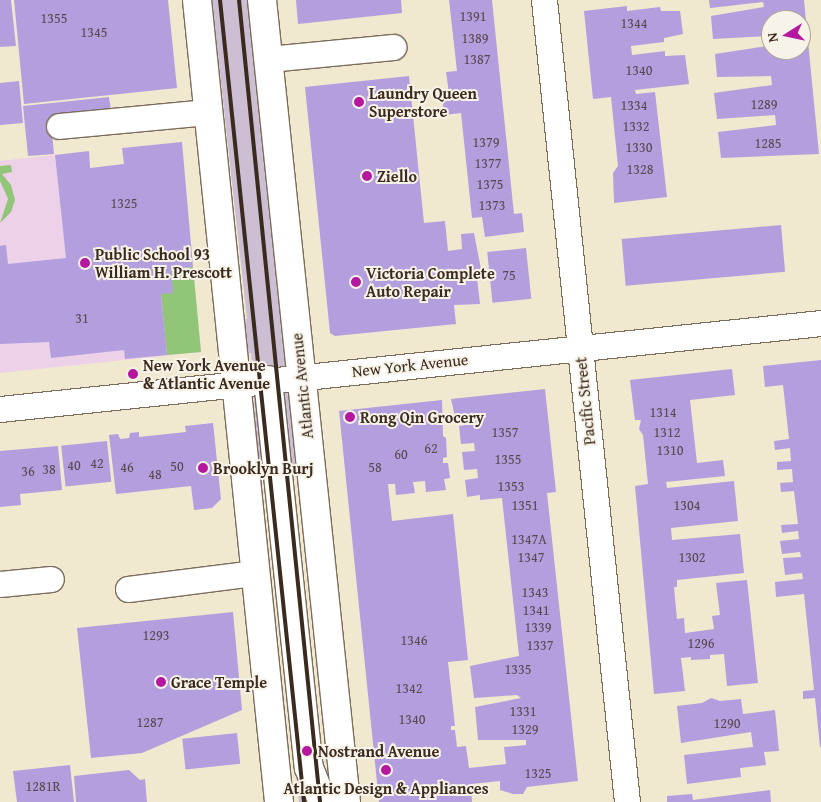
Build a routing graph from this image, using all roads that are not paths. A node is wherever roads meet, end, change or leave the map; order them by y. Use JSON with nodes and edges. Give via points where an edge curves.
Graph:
{"nodes":[{"id":1,"x":197,"y":0,"type":"edge"},
{"id":2,"x":262,"y":0,"type":"edge"},
{"id":3,"x":544,"y":0,"type":"edge"},
{"id":4,"x":393,"y":46,"type":"dead end"},
{"id":5,"x":268,"y":59,"type":"junction"},
{"id":6,"x":208,"y":112,"type":"junction"},
{"id":7,"x":59,"y":126,"type":"dead end"},
{"id":8,"x":821,"y":323,"type":"edge"},
{"id":9,"x":580,"y":348,"type":"junction"},
{"id":10,"x":300,"y":377,"type":"junction"},
{"id":11,"x":268,"y":380,"type":"junction"},
{"id":12,"x":236,"y":383,"type":"junction"},
{"id":13,"x":0,"y":409,"type":"edge"},
{"id":14,"x":255,"y":573,"type":"junction"},
{"id":15,"x":52,"y":579,"type":"dead end"},
{"id":16,"x":0,"y":584,"type":"edge"},
{"id":17,"x":128,"y":589,"type":"dead end"},
{"id":18,"x":279,"y":802,"type":"edge"},
{"id":19,"x":323,"y":802,"type":"edge"},
{"id":20,"x":346,"y":802,"type":"edge"},
{"id":21,"x":627,"y":802,"type":"edge"}],
"edges":[{"from":1,"to":6,"type":"main road"},
{"from":2,"to":5,"type":"main road","name":"Atlantic Avenue"},
{"from":3,"to":9,"type":"street","name":"Pacific Street"},
{"from":4,"to":5,"type":"street"},
{"from":5,"to":10,"type":"main road","name":"Atlantic Avenue"},
{"from":6,"to":7,"type":"street"},
{"from":6,"to":12,"type":"main road"},
{"from":8,"to":9,"type":"street","name":"New York Avenue"},
{"from":9,"to":10,"type":"street","name":"New York Avenue"},
{"from":9,"to":21,"type":"street","name":"Pacific Street"},
{"from":10,"to":11,"type":"street","name":"New York Avenue"},
{"from":10,"to":20,"type":"main road","name":"Atlantic Avenue"},
{"from":11,"to":12,"type":"street","name":"New York Avenue"},
{"from":11,"to":19,"type":"main road","via":[[309,768]]},
{"from":12,"to":13,"type":"street","name":"New York Avenue"},
{"from":12,"to":14,"type":"main road"},
{"from":14,"to":17,"type":"street"},
{"from":14,"to":18,"type":"main road"},
{"from":15,"to":16,"type":"street"}]}
